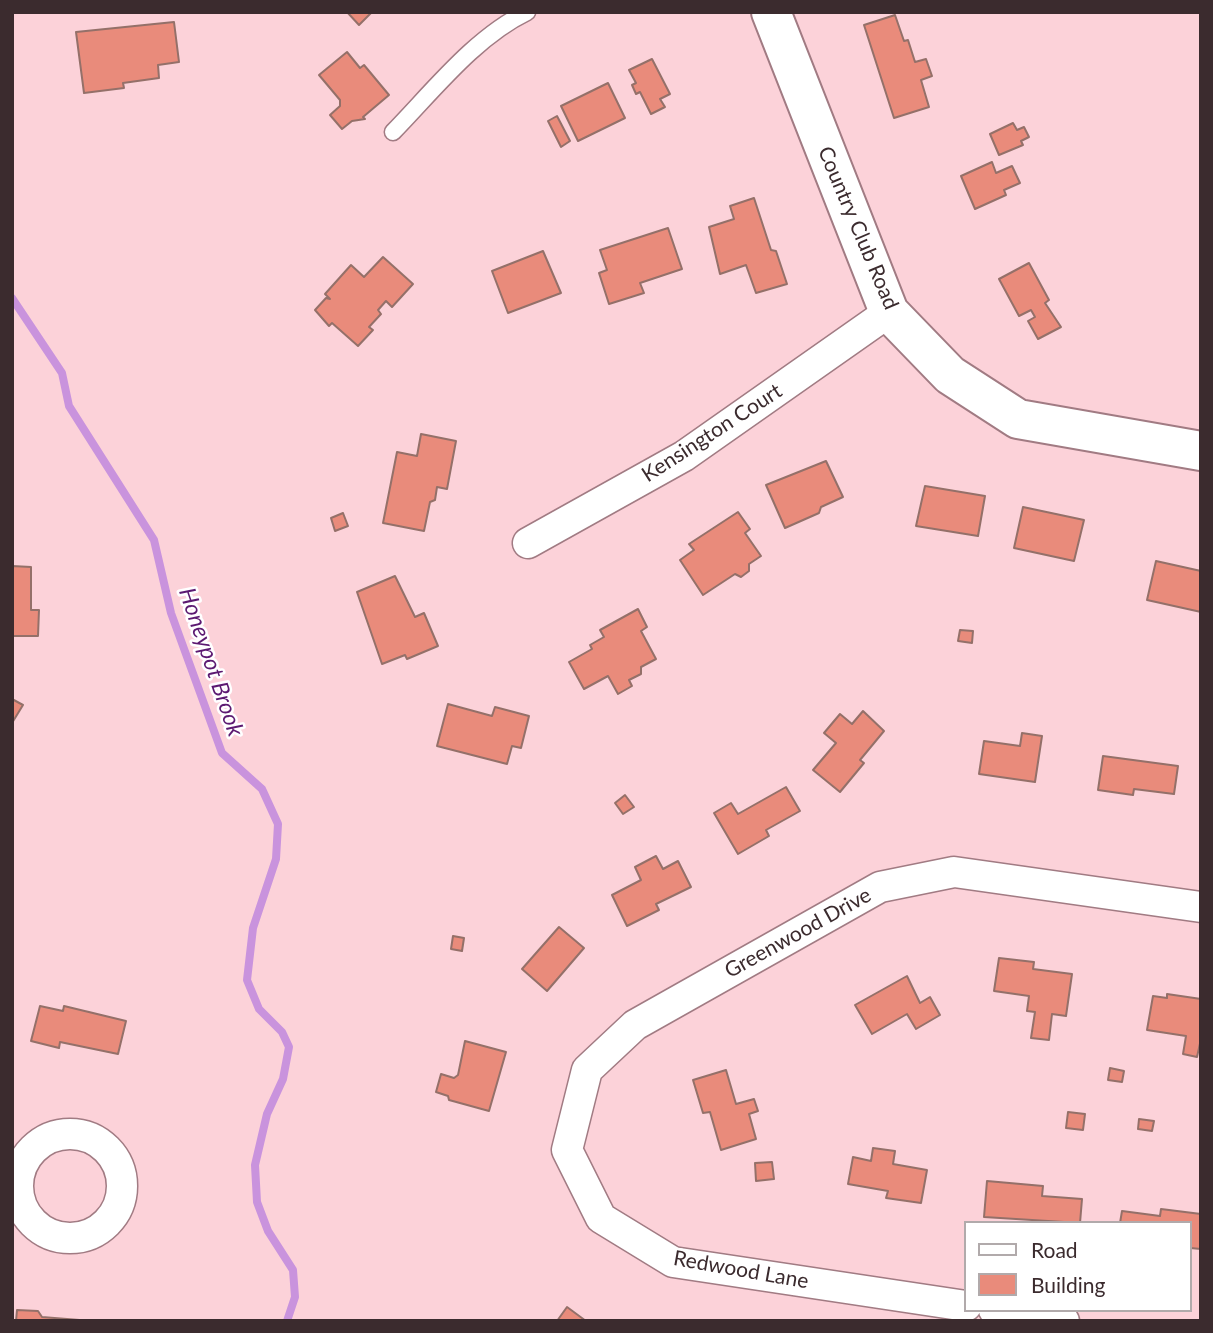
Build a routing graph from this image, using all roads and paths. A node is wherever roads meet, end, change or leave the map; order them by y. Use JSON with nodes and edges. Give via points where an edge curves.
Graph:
{"nodes":[{"id":1,"x":527,"y":12,"type":"edge"},
{"id":2,"x":771,"y":12,"type":"edge"},
{"id":3,"x":393,"y":132,"type":"dead end"},
{"id":4,"x":889,"y":312,"type":"junction"},
{"id":5,"x":1201,"y":451,"type":"edge"},
{"id":6,"x":527,"y":543,"type":"dead end"},
{"id":7,"x":1201,"y":907,"type":"edge"},
{"id":8,"x":567,"y":1150,"type":"joint"},
{"id":9,"x":964,"y":1306,"type":"edge"},
{"id":10,"x":1007,"y":1312,"type":"edge"},
{"id":11,"x":1064,"y":1321,"type":"edge"}],
"edges":[{"from":1,"to":3,"type":"lane","via":[[470,54]]},
{"from":2,"to":4,"type":"street","name":"Country Club Road"},
{"from":4,"to":5,"type":"street","name":"Country Club Road","via":[[950,375],[1018,419]]},
{"from":4,"to":6,"type":"street","name":"Kensington Court","via":[[684,456]]},
{"from":7,"to":8,"type":"street","name":"Greenwood Drive","via":[[954,872],[880,887],[635,1024],[587,1070]]},
{"from":8,"to":9,"type":"street","name":"Redwood Lane","via":[[600,1218],[674,1262]]},
{"from":10,"to":11,"type":"street"}]}
